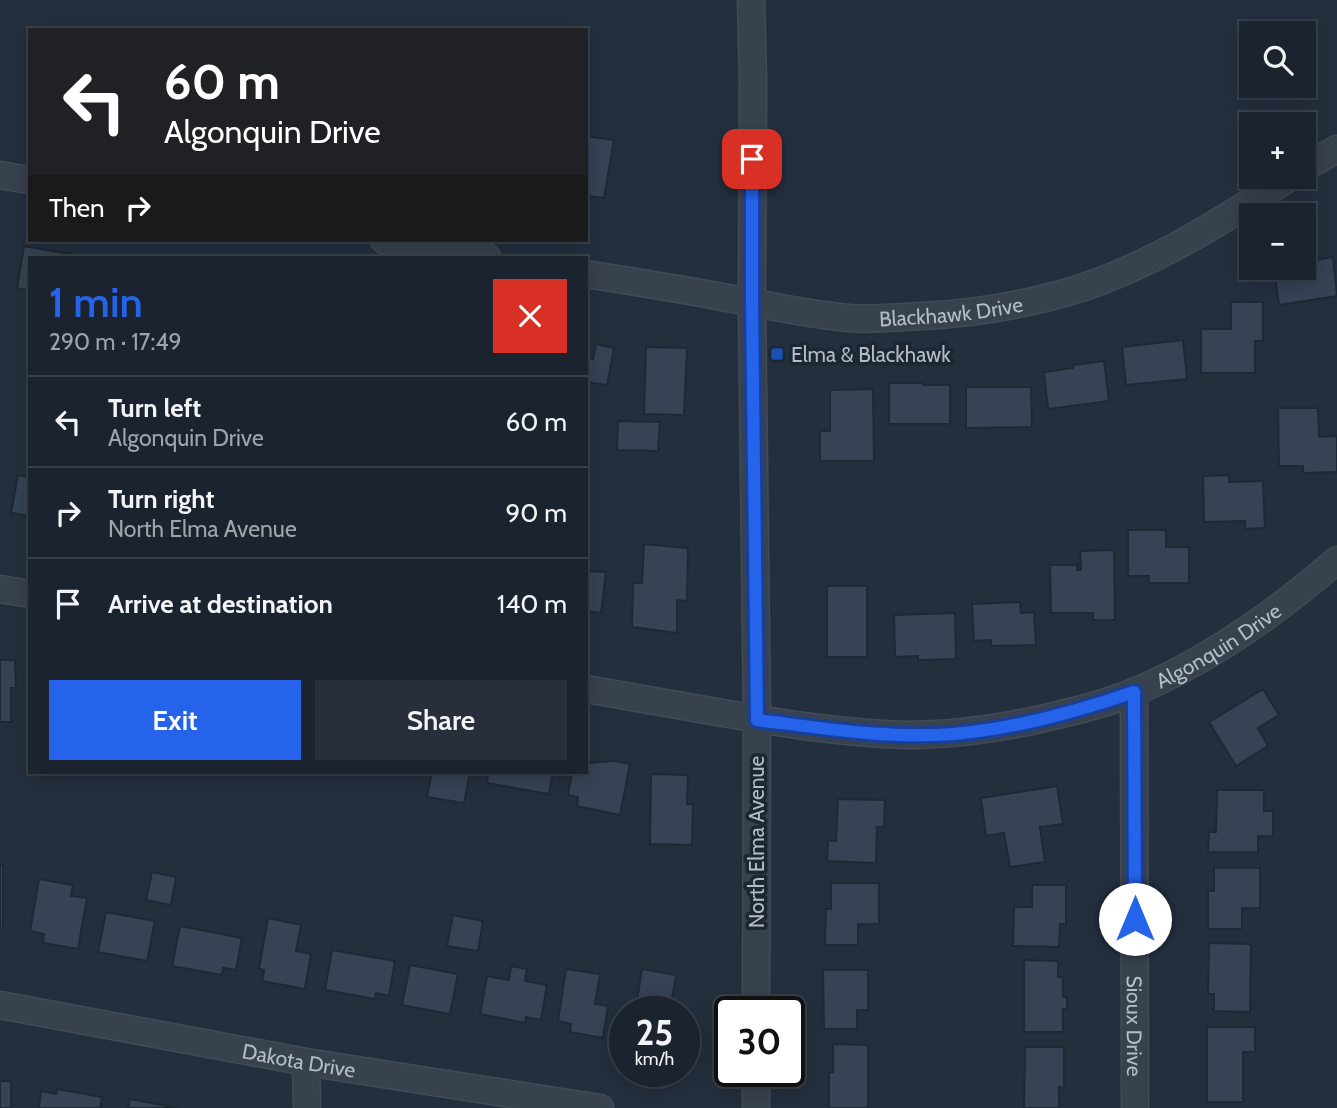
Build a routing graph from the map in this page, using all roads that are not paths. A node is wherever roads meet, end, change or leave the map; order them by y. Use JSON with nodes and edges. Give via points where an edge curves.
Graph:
{"nodes":[{"id":1,"x":751,"y":0,"type":"edge"},
{"id":2,"x":1337,"y":149,"type":"edge"},
{"id":3,"x":1316,"y":161,"type":"edge"},
{"id":4,"x":0,"y":175,"type":"edge"},
{"id":5,"x":28,"y":180,"type":"edge"},
{"id":6,"x":1271,"y":189,"type":"edge"},
{"id":7,"x":396,"y":242,"type":"edge"},
{"id":8,"x":481,"y":256,"type":"edge"},
{"id":9,"x":588,"y":274,"type":"edge"},
{"id":10,"x":752,"y":303,"type":"junction"},
{"id":11,"x":1337,"y":560,"type":"edge"},
{"id":12,"x":0,"y":589,"type":"edge"},
{"id":13,"x":28,"y":594,"type":"edge"},
{"id":14,"x":588,"y":689,"type":"edge"},
{"id":15,"x":1134,"y":692,"type":"junction"},
{"id":16,"x":757,"y":720,"type":"junction"},
{"id":17,"x":756,"y":996,"type":"edge"},
{"id":18,"x":0,"y":1005,"type":"edge"},
{"id":19,"x":306,"y":1062,"type":"junction"},
{"id":20,"x":756,"y":1087,"type":"edge"},
{"id":21,"x":307,"y":1108,"type":"edge"},
{"id":22,"x":600,"y":1108,"type":"edge"},
{"id":23,"x":756,"y":1108,"type":"edge"},
{"id":24,"x":1135,"y":1108,"type":"edge"}],
"edges":[{"from":1,"to":10,"type":"street","name":"North Elma Avenue"},
{"from":2,"to":3,"type":"street"},
{"from":4,"to":5,"type":"street"},
{"from":6,"to":10,"type":"street","name":"Blackhawk Drive","via":[[1188,240],[1122,272],[1049,298],[970,312],[881,318],[811,314]]},
{"from":7,"to":8,"type":"street"},
{"from":9,"to":10,"type":"street","name":"Blackhawk Drive"},
{"from":10,"to":16,"type":"street","name":"North Elma Avenue"},
{"from":11,"to":15,"type":"street","name":"Algonquin Drive","via":[[1259,623]]},
{"from":12,"to":13,"type":"street"},
{"from":14,"to":16,"type":"street","name":"Algonquin Drive"},
{"from":15,"to":16,"type":"street","name":"Algonquin Drive","via":[[1044,718],[953,734],[853,732]]},
{"from":15,"to":24,"type":"street","name":"Sioux Drive"},
{"from":16,"to":17,"type":"street","name":"North Elma Avenue"},
{"from":18,"to":19,"type":"street","name":"Dakota Drive"},
{"from":19,"to":21,"type":"street"},
{"from":19,"to":22,"type":"street","name":"Dakota Drive"},
{"from":20,"to":23,"type":"street"}]}
